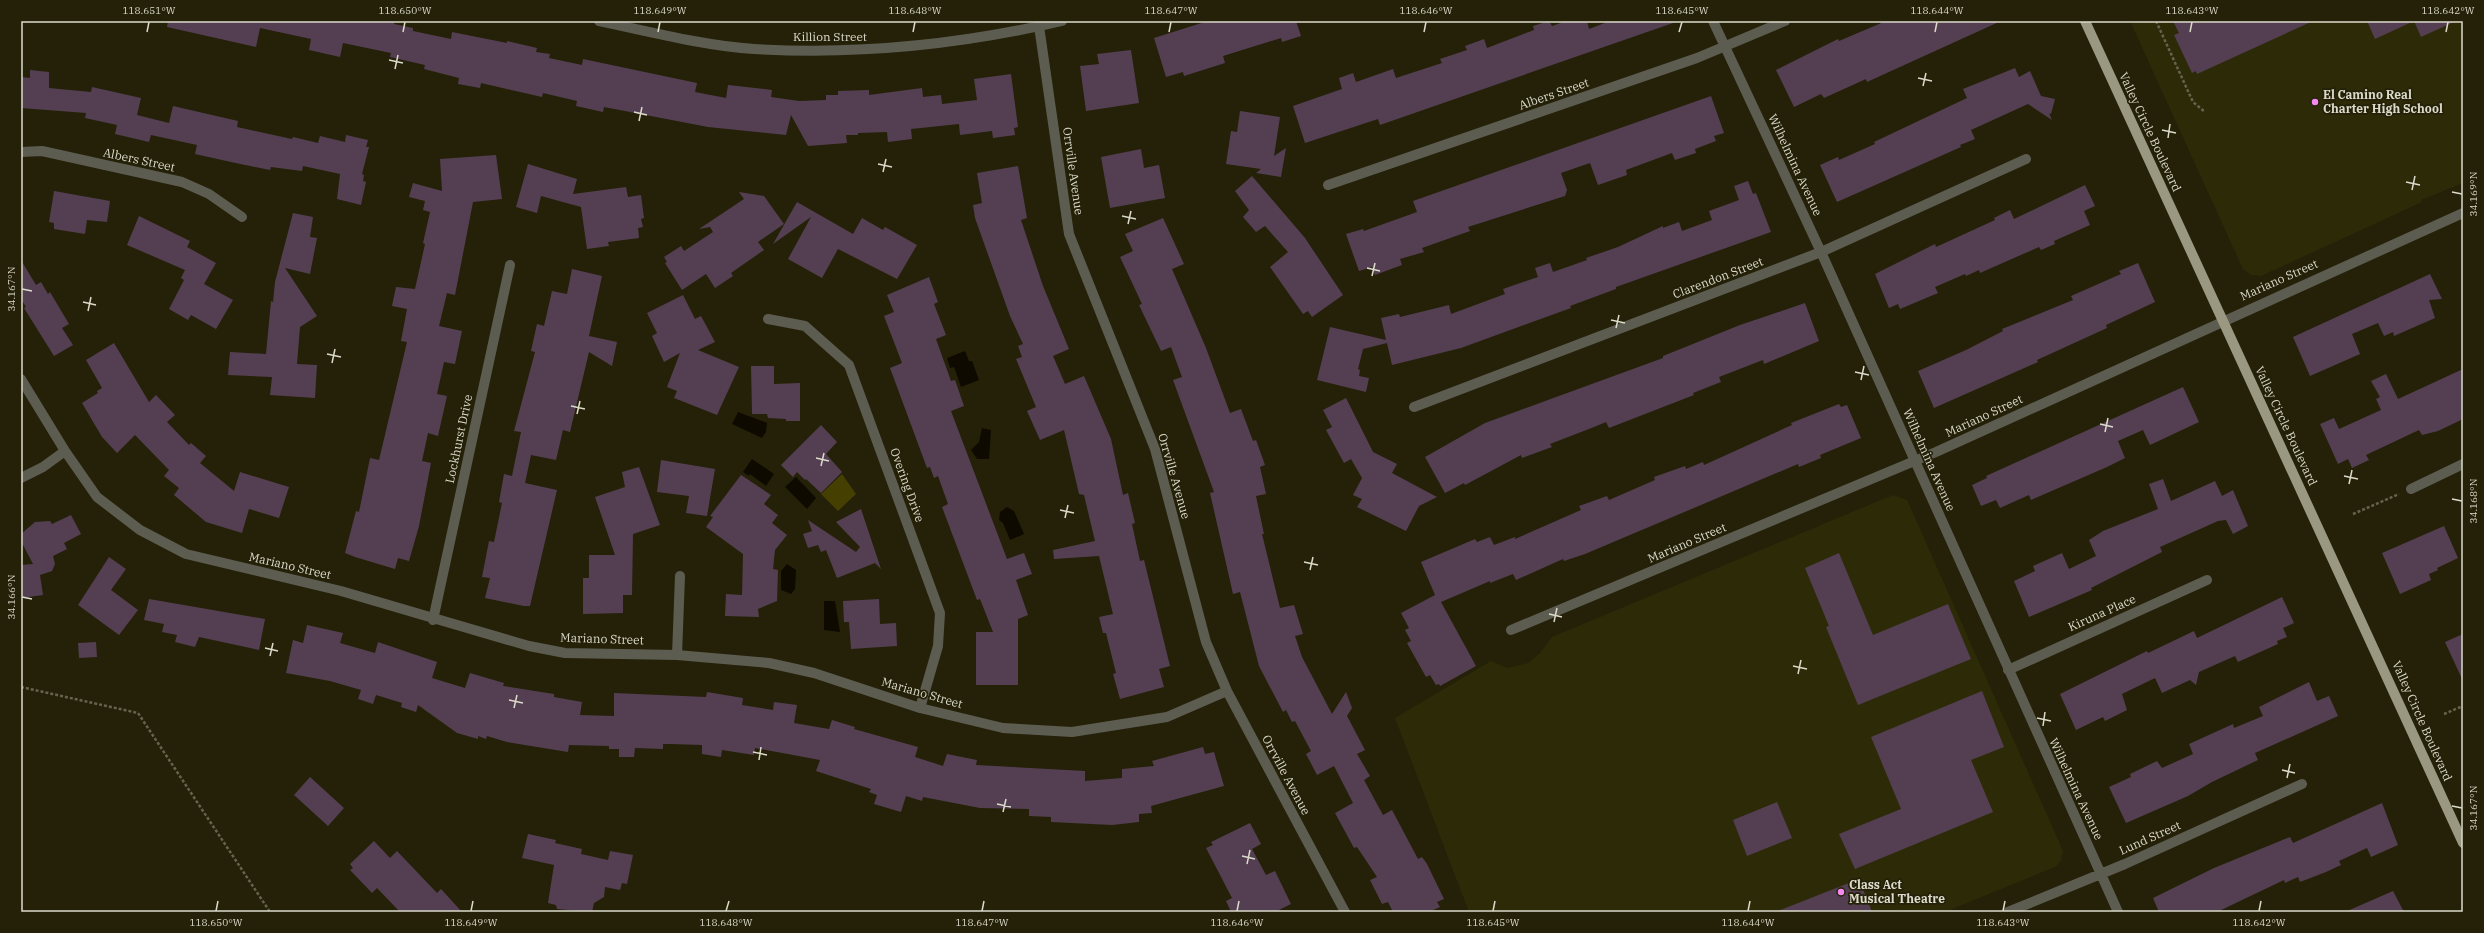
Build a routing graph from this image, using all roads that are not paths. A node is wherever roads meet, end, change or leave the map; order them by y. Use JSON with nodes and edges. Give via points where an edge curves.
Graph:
{"nodes":[{"id":1,"x":599,"y":21,"type":"edge"},
{"id":2,"x":1062,"y":21,"type":"edge"},
{"id":3,"x":1713,"y":21,"type":"edge"},
{"id":4,"x":1785,"y":21,"type":"edge"},
{"id":5,"x":2085,"y":21,"type":"edge"},
{"id":6,"x":1039,"y":26,"type":"junction"},
{"id":7,"x":1725,"y":48,"type":"junction"},
{"id":8,"x":21,"y":152,"type":"edge"},
{"id":9,"x":2026,"y":159,"type":"dead end"},
{"id":10,"x":1328,"y":185,"type":"dead end"},
{"id":11,"x":2463,"y":213,"type":"edge"},
{"id":12,"x":242,"y":217,"type":"dead end"},
{"id":13,"x":1821,"y":252,"type":"junction"},
{"id":14,"x":510,"y":265,"type":"dead end"},
{"id":15,"x":768,"y":319,"type":"dead end"},
{"id":16,"x":2223,"y":320,"type":"junction"},
{"id":17,"x":21,"y":379,"type":"edge"},
{"id":18,"x":1414,"y":407,"type":"dead end"},
{"id":19,"x":64,"y":451,"type":"junction"},
{"id":20,"x":1916,"y":461,"type":"junction"},
{"id":21,"x":2463,"y":464,"type":"edge"},
{"id":22,"x":21,"y":478,"type":"edge"},
{"id":23,"x":2411,"y":489,"type":"road end"},
{"id":24,"x":680,"y":576,"type":"dead end"},
{"id":25,"x":2207,"y":580,"type":"dead end"},
{"id":26,"x":433,"y":620,"type":"junction"},
{"id":27,"x":1511,"y":630,"type":"dead end"},
{"id":28,"x":676,"y":655,"type":"junction"},
{"id":29,"x":2008,"y":670,"type":"junction"},
{"id":30,"x":1227,"y":691,"type":"junction"},
{"id":31,"x":920,"y":708,"type":"junction"},
{"id":32,"x":2302,"y":784,"type":"dead end"},
{"id":33,"x":2463,"y":843,"type":"edge"},
{"id":34,"x":2100,"y":873,"type":"junction"},
{"id":35,"x":1345,"y":912,"type":"edge"},
{"id":36,"x":2008,"y":912,"type":"edge"},
{"id":37,"x":2118,"y":912,"type":"edge"}],
"edges":[{"from":1,"to":6,"type":"street","name":"Killion Street","via":[[753,49],[865,51],[965,40]]},
{"from":2,"to":6,"type":"street","name":"Killion Street"},
{"from":3,"to":7,"type":"street","name":"Wilhelmina Avenue"},
{"from":4,"to":7,"type":"street","name":"Albers Street"},
{"from":5,"to":16,"type":"main road","name":"Valley Circle Boulevard"},
{"from":6,"to":30,"type":"street","name":"Orrville Avenue","via":[[1069,234],[1155,449],[1206,642]]},
{"from":7,"to":10,"type":"street","name":"Albers Street"},
{"from":7,"to":13,"type":"street","name":"Wilhelmina Avenue"},
{"from":8,"to":12,"type":"street","name":"Albers Street","via":[[42,151],[182,182],[209,194]]},
{"from":9,"to":13,"type":"street","name":"Clarendon Street"},
{"from":11,"to":16,"type":"street","name":"Mariano Street"},
{"from":13,"to":18,"type":"street","name":"Clarendon Street"},
{"from":13,"to":20,"type":"street","name":"Wilhelmina Avenue"},
{"from":14,"to":26,"type":"street","name":"Lockhurst Drive"},
{"from":15,"to":31,"type":"street","name":"Overing Drive","via":[[805,326],[849,365],[940,613],[938,646]]},
{"from":16,"to":20,"type":"street","name":"Mariano Street"},
{"from":16,"to":33,"type":"main road","name":"Valley Circle Boulevard"},
{"from":17,"to":19,"type":"street","name":"Mariano Street"},
{"from":19,"to":22,"type":"street","via":[[43,467]]},
{"from":19,"to":26,"type":"street","name":"Mariano Street","via":[[96,497],[140,530],[186,554],[341,591]]},
{"from":20,"to":27,"type":"street","name":"Mariano Street"},
{"from":20,"to":29,"type":"street","name":"Wilhelmina Avenue"},
{"from":21,"to":23,"type":"street"},
{"from":24,"to":28,"type":"street"},
{"from":25,"to":29,"type":"street","name":"Kiruna Place"},
{"from":26,"to":28,"type":"street","name":"Mariano Street","via":[[565,653]]},
{"from":28,"to":31,"type":"street","name":"Mariano Street","via":[[776,665],[814,673]]},
{"from":29,"to":34,"type":"street","name":"Wilhelmina Avenue"},
{"from":30,"to":31,"type":"street","name":"Mariano Street","via":[[1167,717],[1072,732],[1003,728]]},
{"from":30,"to":35,"type":"street","name":"Orrville Avenue"},
{"from":32,"to":34,"type":"street","name":"Lund Street"},
{"from":34,"to":36,"type":"street","name":"Lund Street"},
{"from":34,"to":37,"type":"street","name":"Wilhelmina Avenue"}]}
